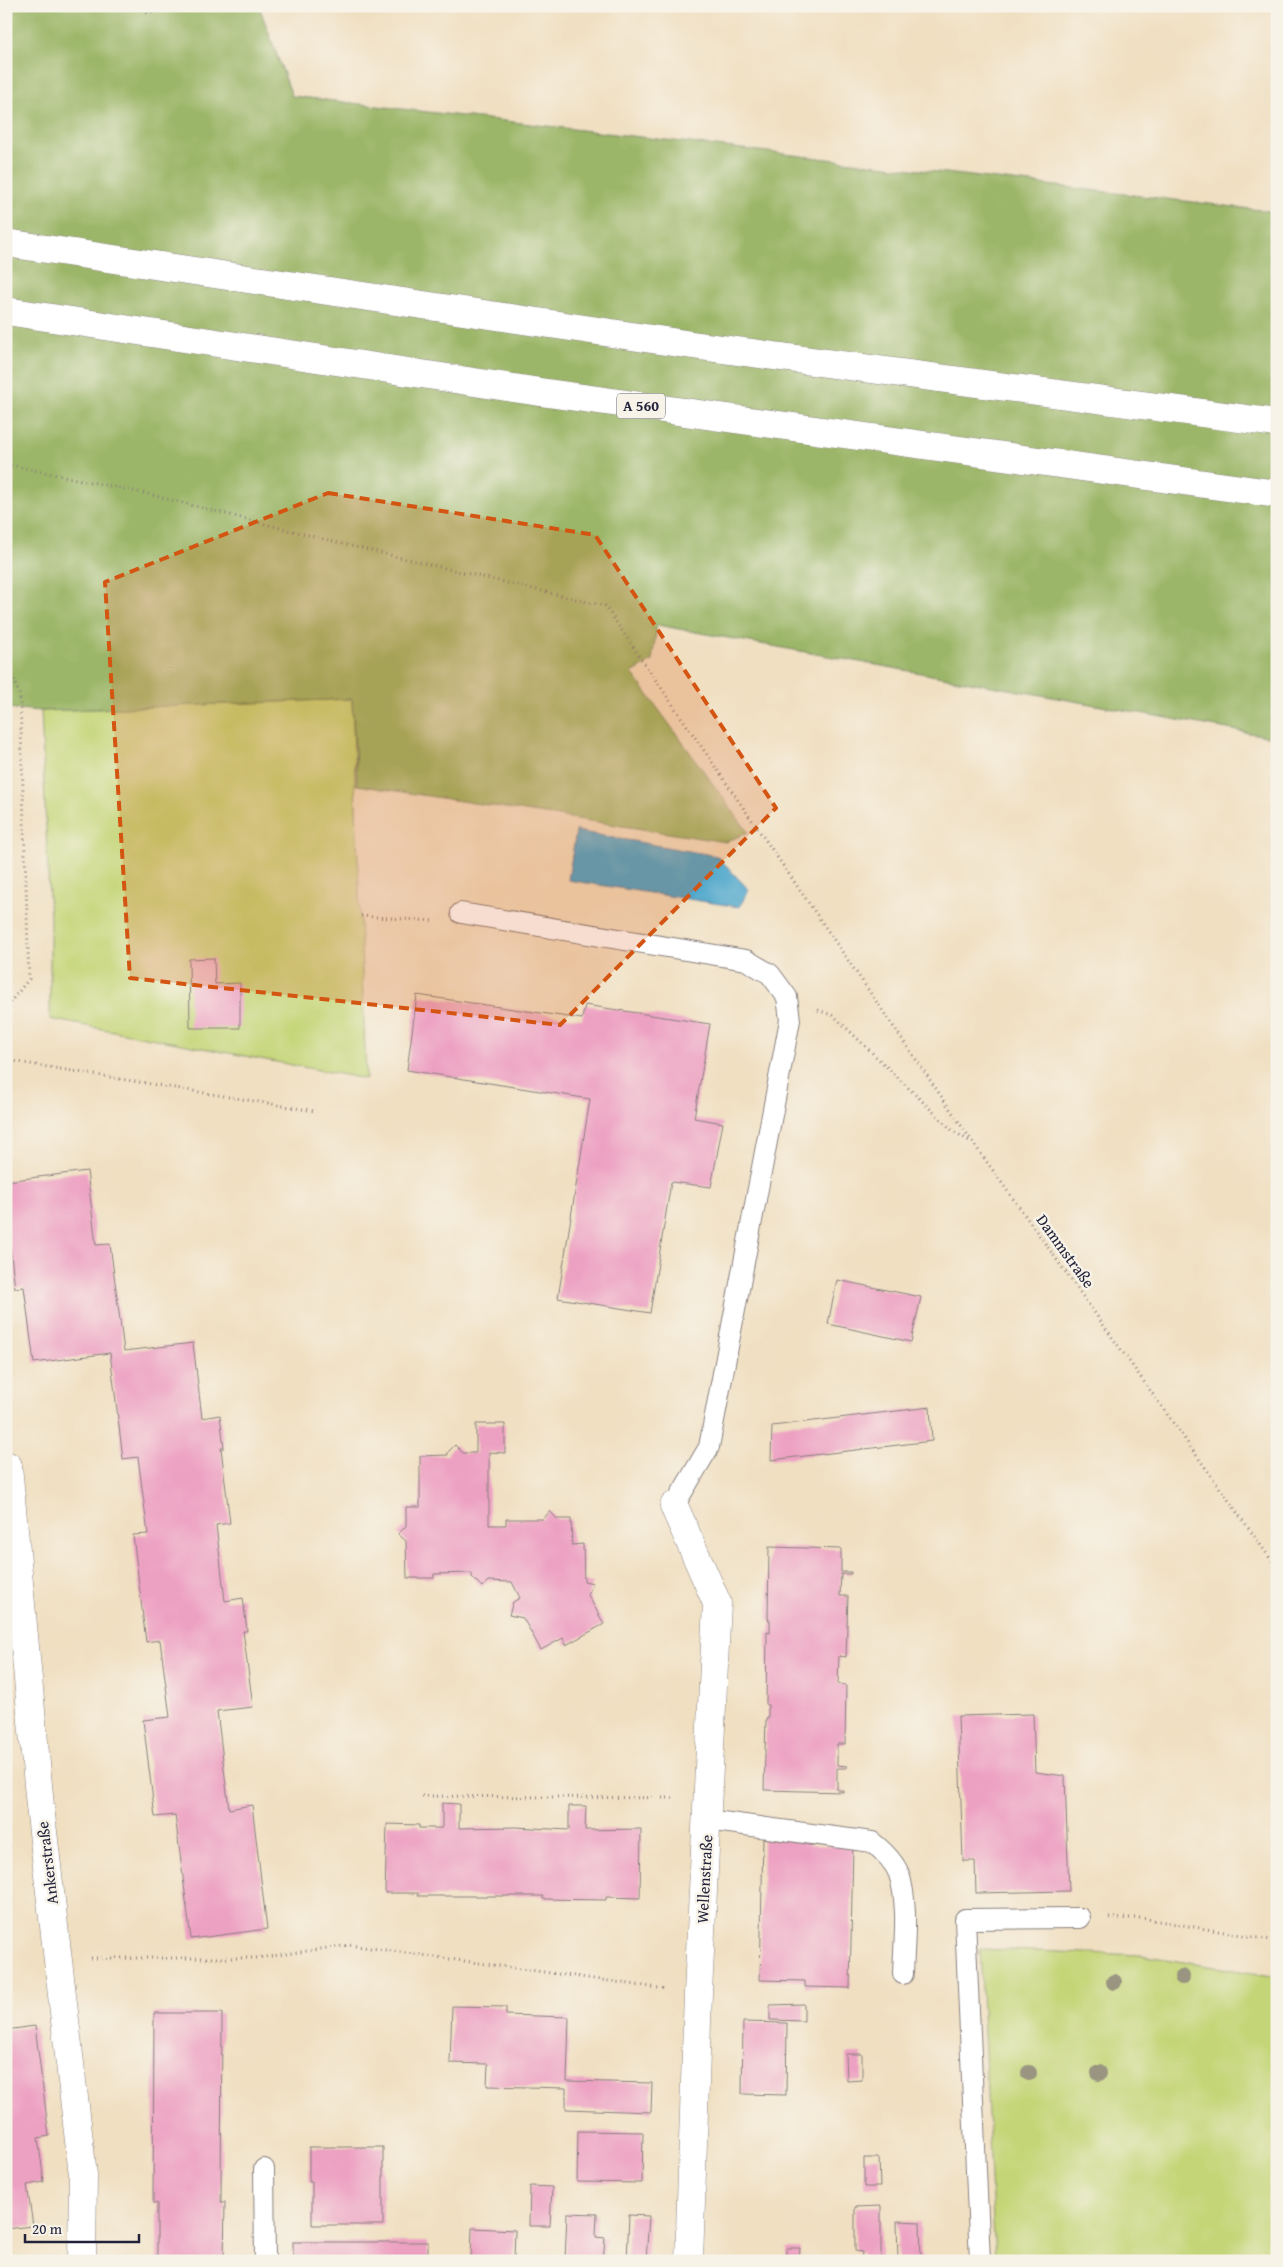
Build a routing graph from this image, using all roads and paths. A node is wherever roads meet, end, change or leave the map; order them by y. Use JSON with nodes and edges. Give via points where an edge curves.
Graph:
{"nodes":[{"id":1,"x":139,"y":6,"type":"edge"},
{"id":2,"x":179,"y":6,"type":"edge"},
{"id":3,"x":6,"y":243,"type":"edge"},
{"id":4,"x":6,"y":311,"type":"edge"},
{"id":5,"x":1277,"y":423,"type":"edge"},
{"id":6,"x":6,"y":464,"type":"edge"},
{"id":7,"x":1277,"y":494,"type":"edge"},
{"id":8,"x":6,"y":662,"type":"edge"},
{"id":9,"x":461,"y":913,"type":"joint"},
{"id":10,"x":361,"y":916,"type":"dead end"},
{"id":11,"x":787,"y":997,"type":"junction"},
{"id":12,"x":6,"y":1007,"type":"edge"},
{"id":13,"x":6,"y":1060,"type":"edge"},
{"id":14,"x":314,"y":1111,"type":"dead end"},
{"id":15,"x":974,"y":1144,"type":"junction"},
{"id":16,"x":8,"y":1466,"type":"dead end"},
{"id":17,"x":674,"y":1506,"type":"joint"},
{"id":18,"x":1277,"y":1568,"type":"edge"},
{"id":19,"x":422,"y":1796,"type":"dead end"},
{"id":20,"x":708,"y":1810,"type":"junction"},
{"id":21,"x":1080,"y":1918,"type":"joint"},
{"id":22,"x":1277,"y":1941,"type":"edge"},
{"id":23,"x":58,"y":1962,"type":"junction"},
{"id":24,"x":903,"y":1974,"type":"dead end"},
{"id":25,"x":698,"y":1993,"type":"junction"},
{"id":26,"x":264,"y":2169,"type":"dead end"},
{"id":27,"x":82,"y":2261,"type":"edge"},
{"id":28,"x":265,"y":2261,"type":"edge"},
{"id":29,"x":690,"y":2261,"type":"edge"},
{"id":30,"x":980,"y":2261,"type":"edge"}],
"edges":[{"from":1,"to":2,"type":"path","via":[[148,13]]},
{"from":3,"to":5,"type":"main road","via":[[682,344]]},
{"from":4,"to":7,"type":"main road","number":"A 560","via":[[540,392]]},
{"from":6,"to":15,"type":"path","via":[[152,495],[605,606]]},
{"from":8,"to":12,"type":"path","via":[[20,697],[29,979]]},
{"from":9,"to":10,"type":"path","via":[[442,922]]},
{"from":9,"to":11,"type":"lane","via":[[746,960],[770,974]]},
{"from":11,"to":15,"type":"path","name":"Dammstraße","via":[[834,1016],[954,1131]]},
{"from":11,"to":17,"type":"lane","via":[[790,1020],[709,1447]]},
{"from":13,"to":14,"type":"path"},
{"from":15,"to":18,"type":"path","name":"Dammstraße"},
{"from":16,"to":23,"type":"main road","name":"Ankerstraße"},
{"from":17,"to":20,"type":"main road","name":"Wellenstraße","via":[[716,1603]]},
{"from":19,"to":20,"type":"path"},
{"from":20,"to":24,"type":"lane","via":[[872,1842],[886,1853],[898,1873],[906,1914]]},
{"from":20,"to":25,"type":"main road","name":"Wellenstraße"},
{"from":21,"to":22,"type":"path","via":[[1141,1918]]},
{"from":21,"to":30,"type":"lane","via":[[965,1919]]},
{"from":23,"to":25,"type":"path","via":[[98,1957],[258,1958],[349,1945]]},
{"from":23,"to":27,"type":"main road","name":"Ankerstraße","via":[[83,2175]]},
{"from":25,"to":29,"type":"main road","name":"Wellenstraße"},
{"from":26,"to":28,"type":"lane"}]}
